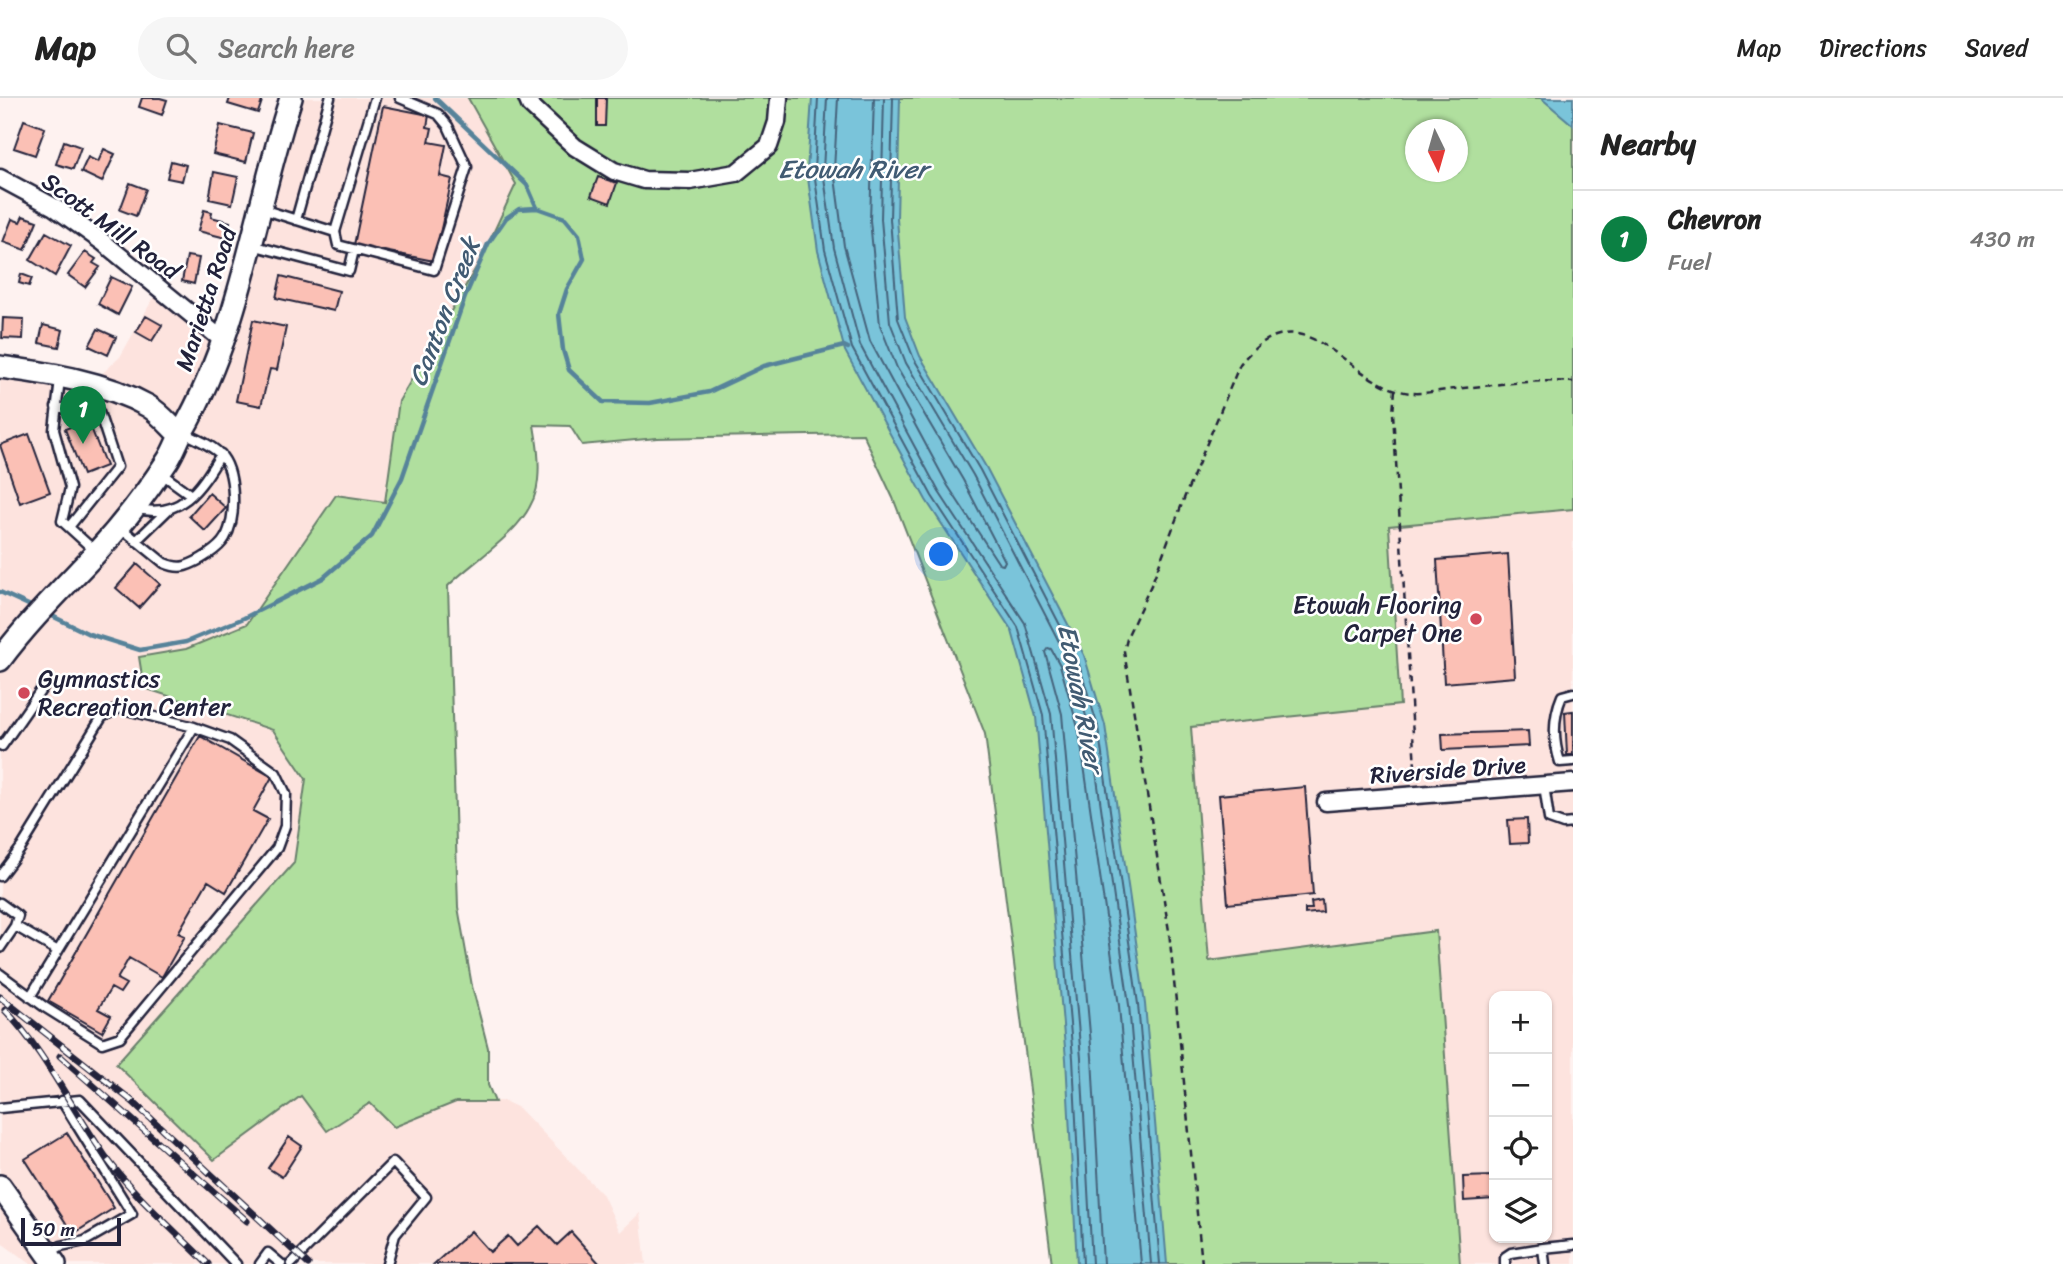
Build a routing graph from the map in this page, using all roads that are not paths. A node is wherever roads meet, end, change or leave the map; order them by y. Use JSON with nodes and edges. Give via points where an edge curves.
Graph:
{"nodes":[{"id":1,"x":290,"y":98,"type":"edge"},
{"id":2,"x":330,"y":98,"type":"edge"},
{"id":3,"x":375,"y":98,"type":"edge"},
{"id":4,"x":400,"y":98,"type":"edge"},
{"id":5,"x":527,"y":98,"type":"edge"},
{"id":6,"x":779,"y":98,"type":"edge"},
{"id":7,"x":0,"y":178,"type":"edge"},
{"id":8,"x":262,"y":209,"type":"junction"},
{"id":9,"x":296,"y":220,"type":"junction"},
{"id":10,"x":335,"y":232,"type":"junction"},
{"id":11,"x":252,"y":245,"type":"junction"},
{"id":12,"x":354,"y":250,"type":"junction"},
{"id":13,"x":225,"y":342,"type":"junction"},
{"id":14,"x":0,"y":367,"type":"edge"},
{"id":15,"x":61,"y":376,"type":"junction"},
{"id":16,"x":56,"y":407,"type":"junction"},
{"id":17,"x":181,"y":433,"type":"junction"},
{"id":18,"x":221,"y":454,"type":"junction"},
{"id":19,"x":159,"y":472,"type":"junction"},
{"id":20,"x":191,"y":495,"type":"junction"},
{"id":21,"x":133,"y":508,"type":"junction"},
{"id":22,"x":168,"y":510,"type":"junction"},
{"id":23,"x":119,"y":526,"type":"junction"},
{"id":24,"x":69,"y":527,"type":"junction"},
{"id":25,"x":136,"y":541,"type":"junction"},
{"id":26,"x":97,"y":552,"type":"junction"},
{"id":27,"x":0,"y":660,"type":"edge"},
{"id":28,"x":48,"y":680,"type":"dead end"},
{"id":29,"x":1573,"y":693,"type":"edge"},
{"id":30,"x":194,"y":727,"type":"junction"},
{"id":31,"x":1,"y":746,"type":"edge"},
{"id":32,"x":1573,"y":761,"type":"edge"},
{"id":33,"x":1573,"y":783,"type":"edge"},
{"id":34,"x":1544,"y":785,"type":"junction"},
{"id":35,"x":1326,"y":802,"type":"dead end"},
{"id":36,"x":1573,"y":823,"type":"edge"},
{"id":37,"x":0,"y":876,"type":"edge"},
{"id":38,"x":0,"y":903,"type":"edge"},
{"id":39,"x":15,"y":926,"type":"junction"},
{"id":40,"x":0,"y":948,"type":"edge"},
{"id":41,"x":58,"y":951,"type":"junction"},
{"id":42,"x":0,"y":974,"type":"edge"},
{"id":43,"x":30,"y":997,"type":"junction"},
{"id":44,"x":62,"y":1101,"type":"junction"},
{"id":45,"x":0,"y":1108,"type":"edge"},
{"id":46,"x":0,"y":1186,"type":"edge"},
{"id":47,"x":1573,"y":1245,"type":"edge"},
{"id":48,"x":1543,"y":1248,"type":"junction"},
{"id":49,"x":51,"y":1259,"type":"edge"},
{"id":50,"x":236,"y":1264,"type":"edge"},
{"id":51,"x":260,"y":1264,"type":"edge"},
{"id":52,"x":281,"y":1264,"type":"edge"},
{"id":53,"x":291,"y":1264,"type":"edge"},
{"id":54,"x":387,"y":1264,"type":"edge"},
{"id":55,"x":1505,"y":1264,"type":"edge"},
{"id":56,"x":1545,"y":1264,"type":"edge"}],
"edges":[{"from":1,"to":8,"type":"street","name":"Marietta Road"},
{"from":2,"to":9,"type":"lane"},
{"from":3,"to":10,"type":"lane"},
{"from":4,"to":12,"type":"lane","via":[[438,114],[467,167],[434,270]]},
{"from":5,"to":6,"type":"street","via":[[575,147],[614,172],[643,180],[690,181],[736,173],[769,146]]},
{"from":7,"to":13,"type":"street","name":"Scott Mill Road","via":[[54,207],[104,243]]},
{"from":8,"to":9,"type":"lane"},
{"from":8,"to":11,"type":"street","name":"Marietta Road"},
{"from":9,"to":10,"type":"lane"},
{"from":10,"to":12,"type":"lane","via":[[338,244]]},
{"from":11,"to":12,"type":"lane","via":[[349,271]]},
{"from":11,"to":13,"type":"street","name":"Marietta Road"},
{"from":13,"to":17,"type":"street","name":"Marietta Road"},
{"from":14,"to":15,"type":"street"},
{"from":15,"to":16,"type":"lane"},
{"from":15,"to":17,"type":"street","via":[[118,392],[150,407]]},
{"from":16,"to":24,"type":"lane","via":[[54,430],[70,488],[62,521]]},
{"from":16,"to":24,"type":"lane","via":[[99,412],[117,467]]},
{"from":17,"to":18,"type":"lane"},
{"from":17,"to":19,"type":"street","name":"Marietta Road"},
{"from":18,"to":20,"type":"lane"},
{"from":18,"to":25,"type":"lane","via":[[233,482],[225,539],[184,566],[173,567]]},
{"from":19,"to":20,"type":"lane"},
{"from":19,"to":21,"type":"street","name":"Marietta Road"},
{"from":20,"to":22,"type":"lane"},
{"from":21,"to":22,"type":"lane"},
{"from":21,"to":23,"type":"street","name":"Marietta Road"},
{"from":22,"to":25,"type":"lane"},
{"from":23,"to":25,"type":"lane"},
{"from":23,"to":26,"type":"street","name":"Marietta Road"},
{"from":24,"to":26,"type":"lane"},
{"from":26,"to":27,"type":"street","name":"Marietta Road"},
{"from":28,"to":31,"type":"lane"},
{"from":29,"to":32,"type":"lane","via":[[1562,696],[1555,731],[1560,762]]},
{"from":30,"to":37,"type":"lane","via":[[119,708],[102,718]]},
{"from":30,"to":41,"type":"lane"},
{"from":30,"to":43,"type":"lane","via":[[230,740],[276,773],[286,794],[285,826],[276,848],[120,1037],[102,1043]]},
{"from":33,"to":34,"type":"street","name":"Riverside Drive"},
{"from":34,"to":35,"type":"street","name":"Riverside Drive"},
{"from":34,"to":36,"type":"lane","via":[[1549,819]]},
{"from":38,"to":39,"type":"lane","via":[[18,916]]},
{"from":39,"to":40,"type":"lane"},
{"from":39,"to":41,"type":"lane"},
{"from":41,"to":43,"type":"lane"},
{"from":42,"to":43,"type":"lane"},
{"from":44,"to":45,"type":"lane"},
{"from":44,"to":49,"type":"lane","via":[[132,1214],[85,1241],[61,1246]]},
{"from":44,"to":50,"type":"lane","via":[[80,1100]]},
{"from":46,"to":49,"type":"street"},
{"from":47,"to":48,"type":"lane"},
{"from":48,"to":55,"type":"lane","via":[[1511,1252]]},
{"from":48,"to":56,"type":"lane"},
{"from":51,"to":52,"type":"lane","via":[[268,1253]]},
{"from":53,"to":54,"type":"lane","via":[[393,1162],[426,1197],[394,1235]]}]}
